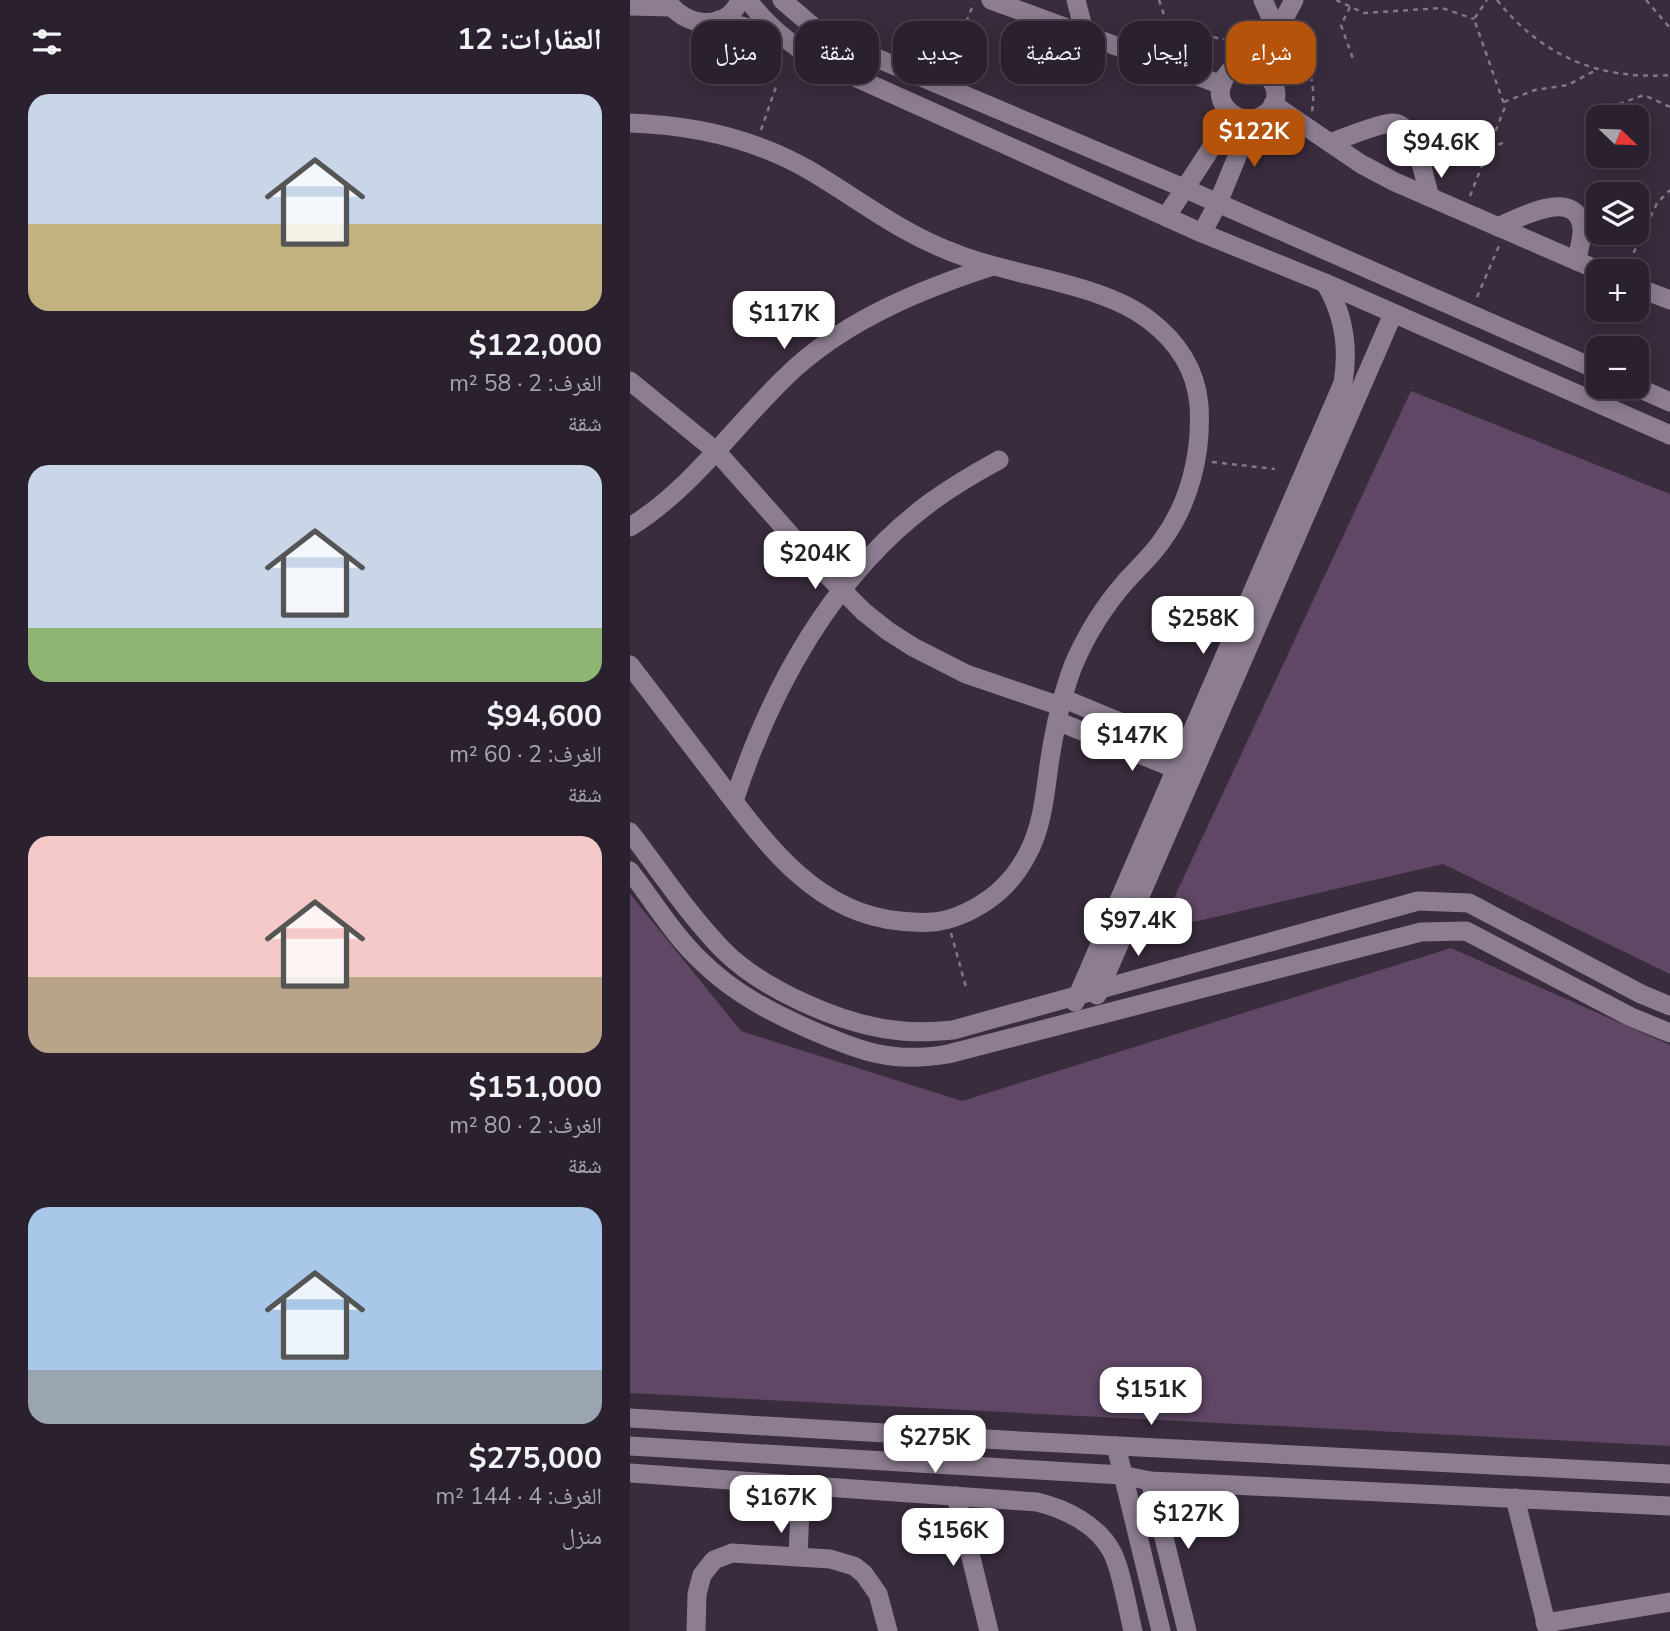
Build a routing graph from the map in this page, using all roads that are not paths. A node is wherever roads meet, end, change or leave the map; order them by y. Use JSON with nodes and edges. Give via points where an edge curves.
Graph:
{"nodes":[{"id":1,"x":740,"y":0,"type":"edge"},
{"id":2,"x":748,"y":0,"type":"edge"},
{"id":3,"x":782,"y":0,"type":"edge"},
{"id":4,"x":991,"y":0,"type":"edge"},
{"id":5,"x":1076,"y":0,"type":"edge"},
{"id":6,"x":1264,"y":0,"type":"edge"},
{"id":7,"x":1294,"y":0,"type":"edge"},
{"id":8,"x":669,"y":4,"type":"edge"},
{"id":9,"x":630,"y":6,"type":"edge"},
{"id":10,"x":719,"y":20,"type":"junction"},
{"id":11,"x":723,"y":21,"type":"edge"},
{"id":12,"x":766,"y":21,"type":"edge"},
{"id":13,"x":1049,"y":21,"type":"edge"},
{"id":14,"x":1082,"y":21,"type":"edge"},
{"id":15,"x":1269,"y":21,"type":"edge"},
{"id":16,"x":1282,"y":21,"type":"edge"},
{"id":17,"x":781,"y":38,"type":"edge"},
{"id":18,"x":1105,"y":41,"type":"edge"},
{"id":19,"x":1226,"y":76,"type":"edge"},
{"id":20,"x":1274,"y":84,"type":"edge"},
{"id":21,"x":1222,"y":85,"type":"junction"},
{"id":22,"x":1273,"y":104,"type":"junction"},
{"id":23,"x":1230,"y":113,"type":"junction"},
{"id":24,"x":1252,"y":120,"type":"junction"},
{"id":25,"x":630,"y":122,"type":"edge"},
{"id":26,"x":1329,"y":143,"type":"junction"},
{"id":27,"x":1186,"y":189,"type":"junction"},
{"id":28,"x":1430,"y":197,"type":"junction"},
{"id":29,"x":1218,"y":203,"type":"junction"},
{"id":30,"x":1166,"y":217,"type":"junction"},
{"id":31,"x":1502,"y":228,"type":"junction"},
{"id":32,"x":1202,"y":233,"type":"junction"},
{"id":33,"x":1577,"y":261,"type":"junction"},
{"id":34,"x":1586,"y":265,"type":"edge"},
{"id":35,"x":993,"y":266,"type":"junction"},
{"id":36,"x":1325,"y":283,"type":"junction"},
{"id":37,"x":1393,"y":314,"type":"junction"},
{"id":38,"x":1586,"y":365,"type":"edge"},
{"id":39,"x":630,"y":382,"type":"edge"},
{"id":40,"x":1649,"y":392,"type":"edge"},
{"id":41,"x":1670,"y":401,"type":"edge"},
{"id":42,"x":1670,"y":435,"type":"edge"},
{"id":43,"x":717,"y":452,"type":"junction"},
{"id":44,"x":999,"y":460,"type":"dead end"},
{"id":45,"x":630,"y":527,"type":"edge"},
{"id":46,"x":843,"y":591,"type":"junction"},
{"id":47,"x":630,"y":665,"type":"edge"},
{"id":48,"x":1060,"y":708,"type":"junction"},
{"id":49,"x":1185,"y":749,"type":"junction"},
{"id":50,"x":1176,"y":769,"type":"junction"},
{"id":51,"x":734,"y":801,"type":"junction"},
{"id":52,"x":630,"y":832,"type":"edge"},
{"id":53,"x":630,"y":871,"type":"edge"},
{"id":54,"x":1099,"y":989,"type":"junction"},
{"id":55,"x":1077,"y":996,"type":"junction"},
{"id":56,"x":1670,"y":1006,"type":"edge"},
{"id":57,"x":1086,"y":1018,"type":"junction"},
{"id":58,"x":1066,"y":1023,"type":"junction"},
{"id":59,"x":1670,"y":1033,"type":"edge"},
{"id":60,"x":630,"y":1418,"type":"edge"},
{"id":61,"x":630,"y":1446,"type":"edge"},
{"id":62,"x":1116,"y":1446,"type":"junction"},
{"id":63,"x":630,"y":1472,"type":"edge"},
{"id":64,"x":1670,"y":1474,"type":"edge"},
{"id":65,"x":1122,"y":1475,"type":"junction"},
{"id":66,"x":1150,"y":1480,"type":"junction"},
{"id":67,"x":801,"y":1485,"type":"junction"},
{"id":68,"x":956,"y":1496,"type":"junction"},
{"id":69,"x":1515,"y":1498,"type":"junction"},
{"id":70,"x":1670,"y":1506,"type":"edge"},
{"id":71,"x":798,"y":1556,"type":"junction"},
{"id":72,"x":1670,"y":1602,"type":"edge"},
{"id":73,"x":1547,"y":1627,"type":"edge"},
{"id":74,"x":696,"y":1631,"type":"edge"},
{"id":75,"x":888,"y":1631,"type":"edge"},
{"id":76,"x":989,"y":1631,"type":"edge"},
{"id":77,"x":1133,"y":1631,"type":"edge"},
{"id":78,"x":1161,"y":1631,"type":"edge"},
{"id":79,"x":1187,"y":1631,"type":"edge"}],
"edges":[{"from":1,"to":10,"type":"street"},
{"from":2,"to":12,"type":"street"},
{"from":3,"to":27,"type":"street","via":[[817,30],[841,43]]},
{"from":4,"to":13,"type":"street"},
{"from":5,"to":14,"type":"street"},
{"from":6,"to":15,"type":"street"},
{"from":7,"to":16,"type":"street"},
{"from":8,"to":9,"type":"street"},
{"from":8,"to":10,"type":"street","via":[[693,22]]},
{"from":10,"to":11,"type":"street"},
{"from":17,"to":30,"type":"street","via":[[804,54]]},
{"from":18,"to":21,"type":"street"},
{"from":19,"to":21,"type":"street"},
{"from":20,"to":22,"type":"street"},
{"from":21,"to":23,"type":"street","via":[[1222,100]]},
{"from":22,"to":24,"type":"street","via":[[1265,115]]},
{"from":22,"to":26,"type":"street"},
{"from":23,"to":24,"type":"street"},
{"from":23,"to":27,"type":"street"},
{"from":24,"to":29,"type":"street"},
{"from":25,"to":35,"type":"street","via":[[712,132],[755,145],[804,167],[923,240]]},
{"from":26,"to":28,"type":"street"},
{"from":26,"to":28,"type":"street","via":[[1392,123],[1403,126],[1412,138]]},
{"from":27,"to":29,"type":"street"},
{"from":27,"to":30,"type":"street"},
{"from":28,"to":31,"type":"street"},
{"from":29,"to":32,"type":"street"},
{"from":29,"to":38,"type":"street"},
{"from":30,"to":32,"type":"street"},
{"from":31,"to":33,"type":"street"},
{"from":31,"to":33,"type":"street","via":[[1548,207],[1571,209],[1583,229]]},
{"from":32,"to":36,"type":"street"},
{"from":33,"to":34,"type":"street"},
{"from":35,"to":43,"type":"street","via":[[908,297],[830,341],[795,369]]},
{"from":35,"to":48,"type":"street","via":[[1105,296],[1148,319],[1182,355],[1194,376],[1199,403],[1196,461],[1179,513],[1088,635]]},
{"from":36,"to":37,"type":"street"},
{"from":36,"to":49,"type":"street","via":[[1344,329],[1343,383]]},
{"from":37,"to":42,"type":"street"},
{"from":37,"to":54,"type":"street"},
{"from":39,"to":43,"type":"street"},
{"from":40,"to":41,"type":"street"},
{"from":43,"to":45,"type":"street","via":[[681,490]]},
{"from":43,"to":46,"type":"street"},
{"from":44,"to":46,"type":"street","via":[[898,530]]},
{"from":46,"to":48,"type":"street","via":[[888,631],[939,662]]},
{"from":46,"to":51,"type":"street","via":[[778,691]]},
{"from":47,"to":51,"type":"street"},
{"from":48,"to":49,"type":"street"},
{"from":48,"to":50,"type":"street"},
{"from":48,"to":51,"type":"street","via":[[1040,819],[1027,857],[1016,874],[986,901],[947,920],[890,920],[831,899],[780,859]]},
{"from":49,"to":50,"type":"street"},
{"from":50,"to":55,"type":"street"},
{"from":52,"to":55,"type":"street","via":[[709,935],[739,964],[774,988],[856,1023],[913,1032],[953,1030]]},
{"from":53,"to":58,"type":"street","via":[[686,945],[728,985],[776,1014],[863,1051],[931,1057]]},
{"from":54,"to":55,"type":"street"},
{"from":54,"to":56,"type":"street","via":[[1418,901],[1469,903]]},
{"from":54,"to":57,"type":"street"},
{"from":55,"to":58,"type":"street"},
{"from":57,"to":58,"type":"street"},
{"from":57,"to":59,"type":"street","via":[[1421,932],[1466,931]]},
{"from":60,"to":62,"type":"street"},
{"from":61,"to":65,"type":"street"},
{"from":62,"to":64,"type":"street"},
{"from":62,"to":65,"type":"street"},
{"from":63,"to":67,"type":"street"},
{"from":65,"to":66,"type":"street"},
{"from":65,"to":78,"type":"street"},
{"from":66,"to":69,"type":"street"},
{"from":66,"to":79,"type":"street"},
{"from":67,"to":68,"type":"street"},
{"from":67,"to":71,"type":"street"},
{"from":68,"to":76,"type":"street"},
{"from":68,"to":77,"type":"street","via":[[1037,1502],[1082,1521],[1113,1553]]},
{"from":69,"to":70,"type":"street"},
{"from":69,"to":73,"type":"street"},
{"from":71,"to":74,"type":"street","via":[[732,1553],[715,1560],[699,1584]]},
{"from":71,"to":75,"type":"street","via":[[842,1561],[864,1574],[878,1594]]},
{"from":72,"to":73,"type":"street"}]}
